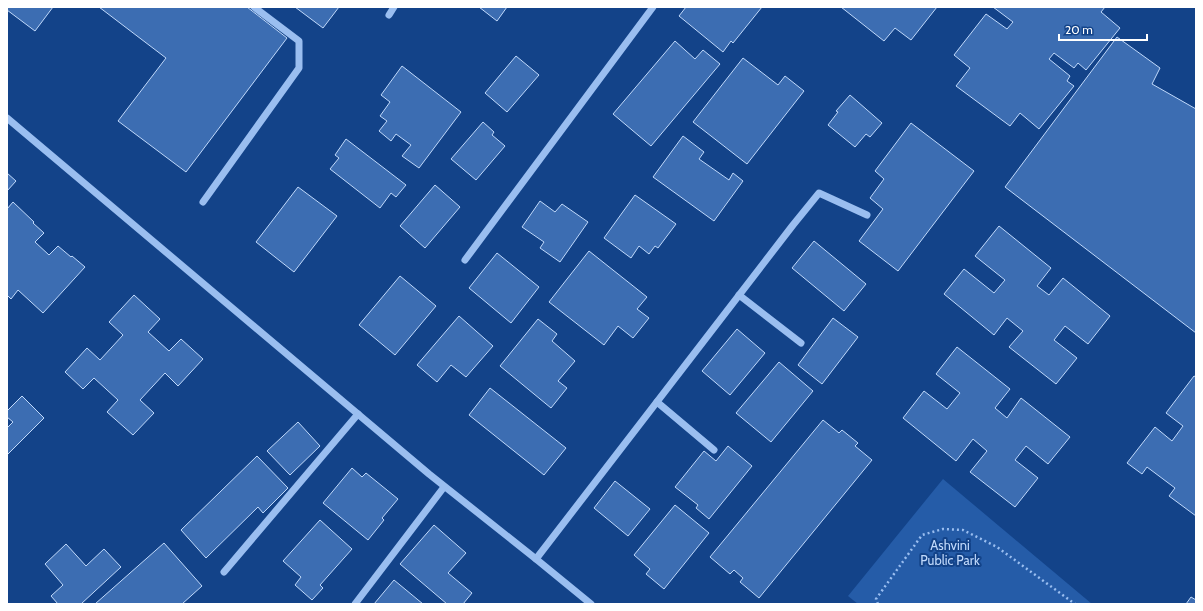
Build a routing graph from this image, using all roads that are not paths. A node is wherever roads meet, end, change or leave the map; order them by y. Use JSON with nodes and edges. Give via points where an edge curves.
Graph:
{"nodes":[{"id":1,"x":254,"y":7,"type":"edge"},
{"id":2,"x":394,"y":7,"type":"edge"},
{"id":3,"x":653,"y":7,"type":"edge"},
{"id":4,"x":389,"y":15,"type":"dead end"},
{"id":5,"x":7,"y":118,"type":"edge"},
{"id":6,"x":203,"y":202,"type":"dead end"},
{"id":7,"x":867,"y":215,"type":"dead end"},
{"id":8,"x":466,"y":260,"type":"dead end"},
{"id":9,"x":739,"y":295,"type":"junction"},
{"id":10,"x":801,"y":343,"type":"dead end"},
{"id":11,"x":657,"y":402,"type":"junction"},
{"id":12,"x":358,"y":414,"type":"junction"},
{"id":13,"x":714,"y":450,"type":"dead end"},
{"id":14,"x":444,"y":486,"type":"junction"},
{"id":15,"x":536,"y":559,"type":"junction"},
{"id":16,"x":224,"y":572,"type":"dead end"},
{"id":17,"x":355,"y":604,"type":"edge"},
{"id":18,"x":591,"y":604,"type":"edge"}],
"edges":[{"from":1,"to":6,"type":"street","via":[[299,41],[299,68]]},
{"from":2,"to":4,"type":"street"},
{"from":3,"to":8,"type":"street"},
{"from":5,"to":12,"type":"street"},
{"from":7,"to":9,"type":"street","via":[[819,193]]},
{"from":9,"to":10,"type":"street"},
{"from":9,"to":11,"type":"street"},
{"from":11,"to":13,"type":"street"},
{"from":11,"to":15,"type":"street"},
{"from":12,"to":14,"type":"street"},
{"from":12,"to":16,"type":"street"},
{"from":14,"to":15,"type":"street"},
{"from":14,"to":17,"type":"street"},
{"from":15,"to":18,"type":"street"}]}
